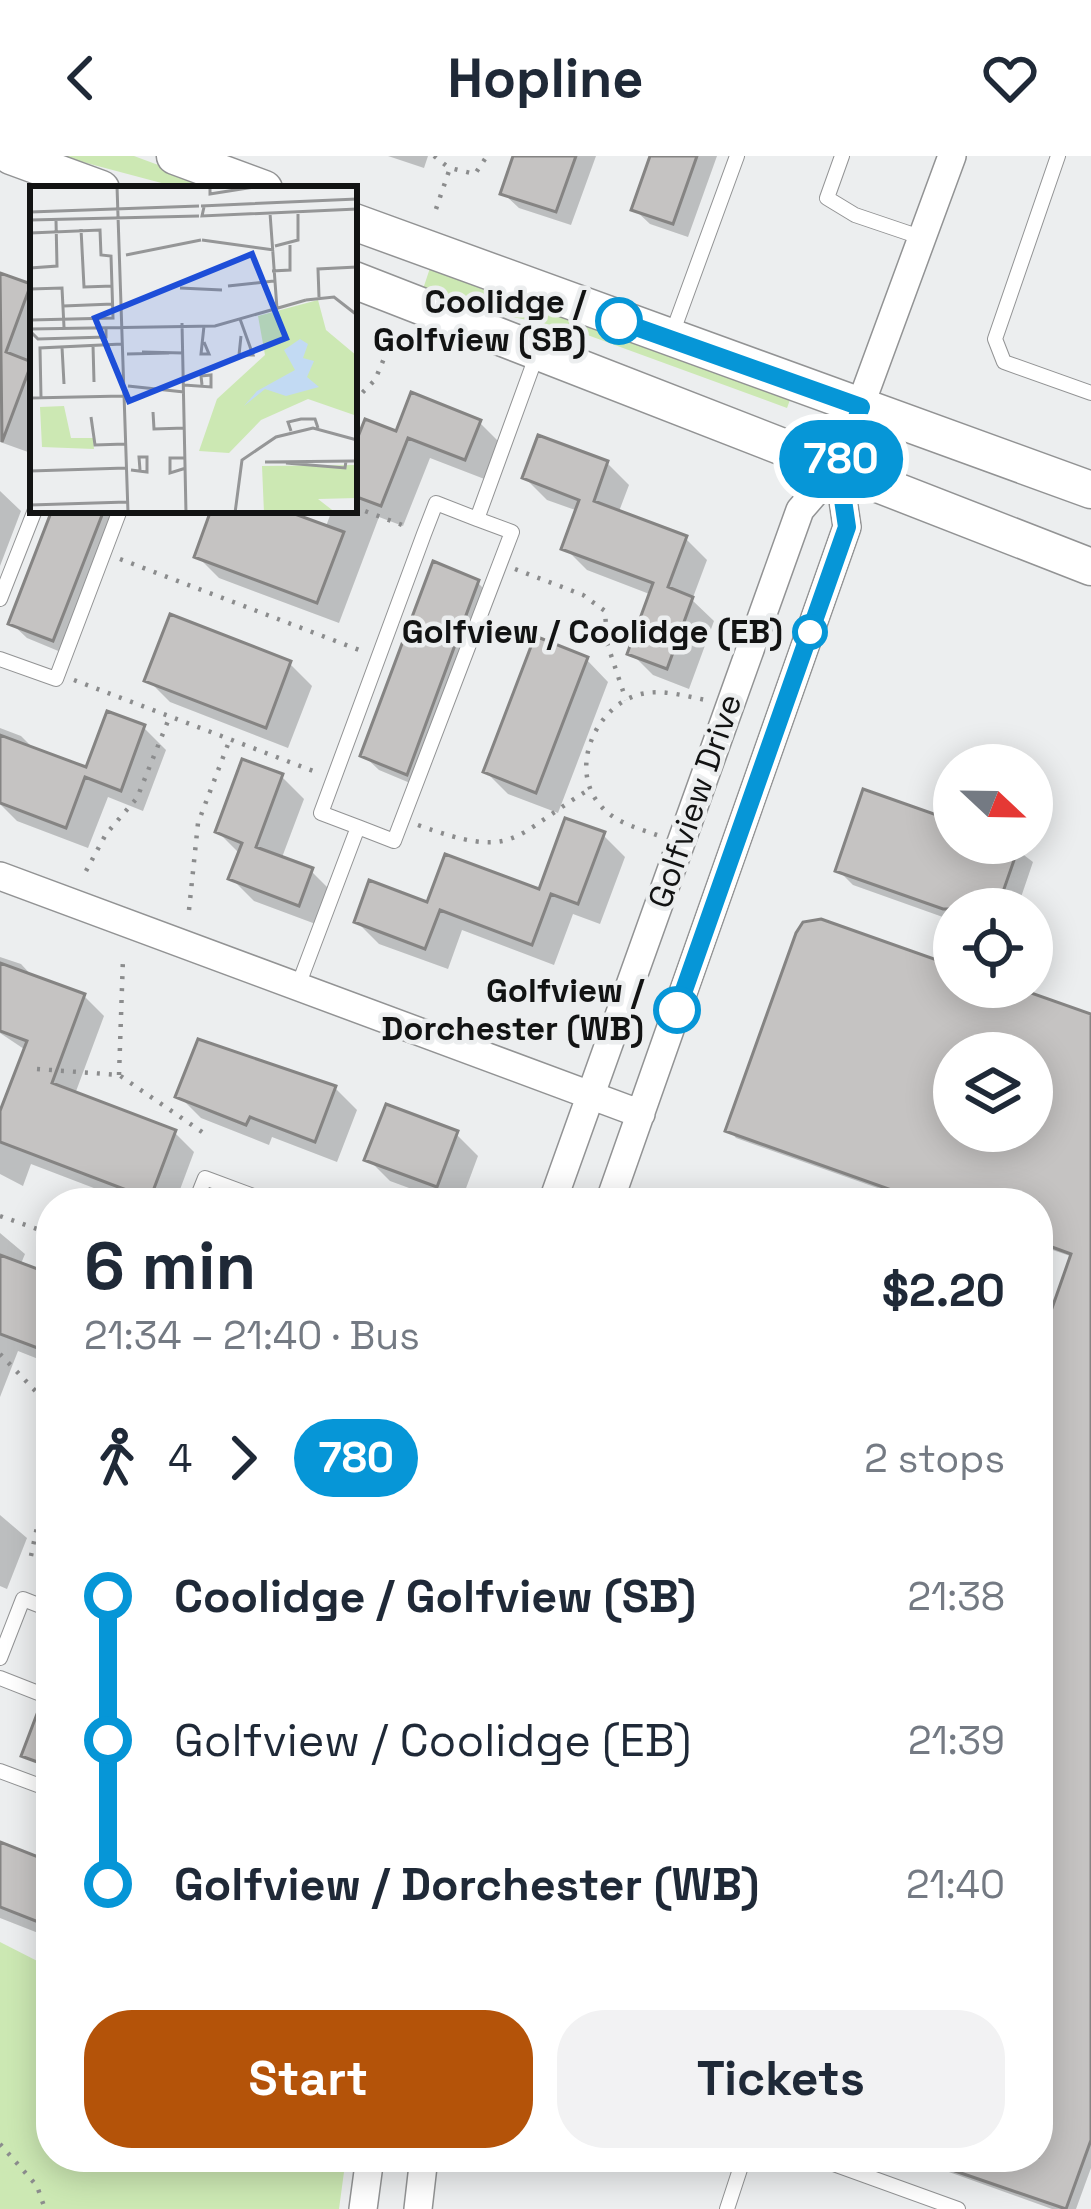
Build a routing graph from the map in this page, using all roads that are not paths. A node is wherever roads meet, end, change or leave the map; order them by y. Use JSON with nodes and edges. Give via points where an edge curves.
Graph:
{"nodes":[{"id":1,"x":11,"y":156,"type":"edge"},
{"id":2,"x":175,"y":156,"type":"edge"},
{"id":3,"x":736,"y":156,"type":"edge"},
{"id":4,"x":842,"y":156,"type":"edge"},
{"id":5,"x":952,"y":156,"type":"edge"},
{"id":6,"x":1058,"y":156,"type":"edge"},
{"id":7,"x":93,"y":186,"type":"edge"},
{"id":8,"x":256,"y":186,"type":"edge"},
{"id":9,"x":357,"y":223,"type":"edge"},
{"id":10,"x":923,"y":238,"type":"junction"},
{"id":11,"x":408,"y":242,"type":"junction"},
{"id":12,"x":358,"y":282,"type":"edge"},
{"id":13,"x":670,"y":339,"type":"junction"},
{"id":14,"x":536,"y":354,"type":"junction"},
{"id":15,"x":1091,"y":393,"type":"edge"},
{"id":16,"x":861,"y":407,"type":"junction"},
{"id":17,"x":838,"y":466,"type":"junction"},
{"id":18,"x":1091,"y":490,"type":"edge"},
{"id":19,"x":33,"y":513,"type":"edge"},
{"id":20,"x":119,"y":513,"type":"edge"},
{"id":21,"x":476,"y":519,"type":"junction"},
{"id":22,"x":1091,"y":567,"type":"edge"},
{"id":23,"x":0,"y":599,"type":"edge"},
{"id":24,"x":0,"y":659,"type":"edge"},
{"id":25,"x":358,"y":827,"type":"junction"},
{"id":26,"x":0,"y":875,"type":"edge"},
{"id":27,"x":298,"y":986,"type":"junction"},
{"id":28,"x":592,"y":1096,"type":"junction"},
{"id":29,"x":641,"y":1114,"type":"junction"},
{"id":30,"x":201,"y":1188,"type":"edge"},
{"id":31,"x":232,"y":1188,"type":"edge"},
{"id":32,"x":558,"y":1188,"type":"edge"},
{"id":33,"x":616,"y":1188,"type":"edge"},
{"id":34,"x":36,"y":1604,"type":"edge"},
{"id":35,"x":0,"y":1658,"type":"edge"},
{"id":36,"x":0,"y":1678,"type":"edge"},
{"id":37,"x":36,"y":1692,"type":"edge"},
{"id":38,"x":0,"y":1771,"type":"edge"},
{"id":39,"x":36,"y":1784,"type":"edge"},
{"id":40,"x":368,"y":2172,"type":"edge"},
{"id":41,"x":422,"y":2172,"type":"edge"},
{"id":42,"x":739,"y":2172,"type":"edge"},
{"id":43,"x":856,"y":2172,"type":"edge"},
{"id":44,"x":364,"y":2209,"type":"edge"},
{"id":45,"x":418,"y":2209,"type":"edge"},
{"id":46,"x":727,"y":2209,"type":"edge"},
{"id":47,"x":958,"y":2209,"type":"edge"}],
"edges":[{"from":1,"to":7,"type":"main road"},
{"from":2,"to":8,"type":"main road"},
{"from":3,"to":13,"type":"lane"},
{"from":4,"to":10,"type":"lane","via":[[827,198]]},
{"from":5,"to":10,"type":"street"},
{"from":6,"to":15,"type":"lane","via":[[995,339],[1004,362]]},
{"from":9,"to":11,"type":"main road"},
{"from":10,"to":16,"type":"street"},
{"from":11,"to":12,"type":"main road","via":[[394,283]]},
{"from":11,"to":13,"type":"main road"},
{"from":12,"to":14,"type":"main road"},
{"from":13,"to":16,"type":"main road"},
{"from":14,"to":17,"type":"main road"},
{"from":14,"to":21,"type":"lane"},
{"from":16,"to":17,"type":"street"},
{"from":16,"to":18,"type":"main road"},
{"from":17,"to":22,"type":"main road"},
{"from":17,"to":28,"type":"street","name":"Golfview Drive","via":[[800,510]]},
{"from":17,"to":29,"type":"street","name":"Golfview Drive","via":[[847,527]]},
{"from":19,"to":23,"type":"lane"},
{"from":20,"to":24,"type":"lane","via":[[56,679]]},
{"from":21,"to":25,"type":"lane","via":[[512,532],[394,841]]},
{"from":21,"to":25,"type":"lane","via":[[436,503],[321,813]]},
{"from":25,"to":27,"type":"lane"},
{"from":26,"to":27,"type":"street"},
{"from":27,"to":28,"type":"street"},
{"from":28,"to":29,"type":"street"},
{"from":28,"to":32,"type":"street","name":"Golfview Drive"},
{"from":29,"to":33,"type":"street","name":"Golfview Drive"},
{"from":30,"to":31,"type":"lane","via":[[205,1178]]},
{"from":34,"to":35,"type":"lane","via":[[23,1599]]},
{"from":36,"to":37,"type":"lane"},
{"from":38,"to":39,"type":"lane"},
{"from":40,"to":44,"type":"street"},
{"from":41,"to":45,"type":"street"},
{"from":42,"to":46,"type":"lane"},
{"from":43,"to":47,"type":"lane"}]}
